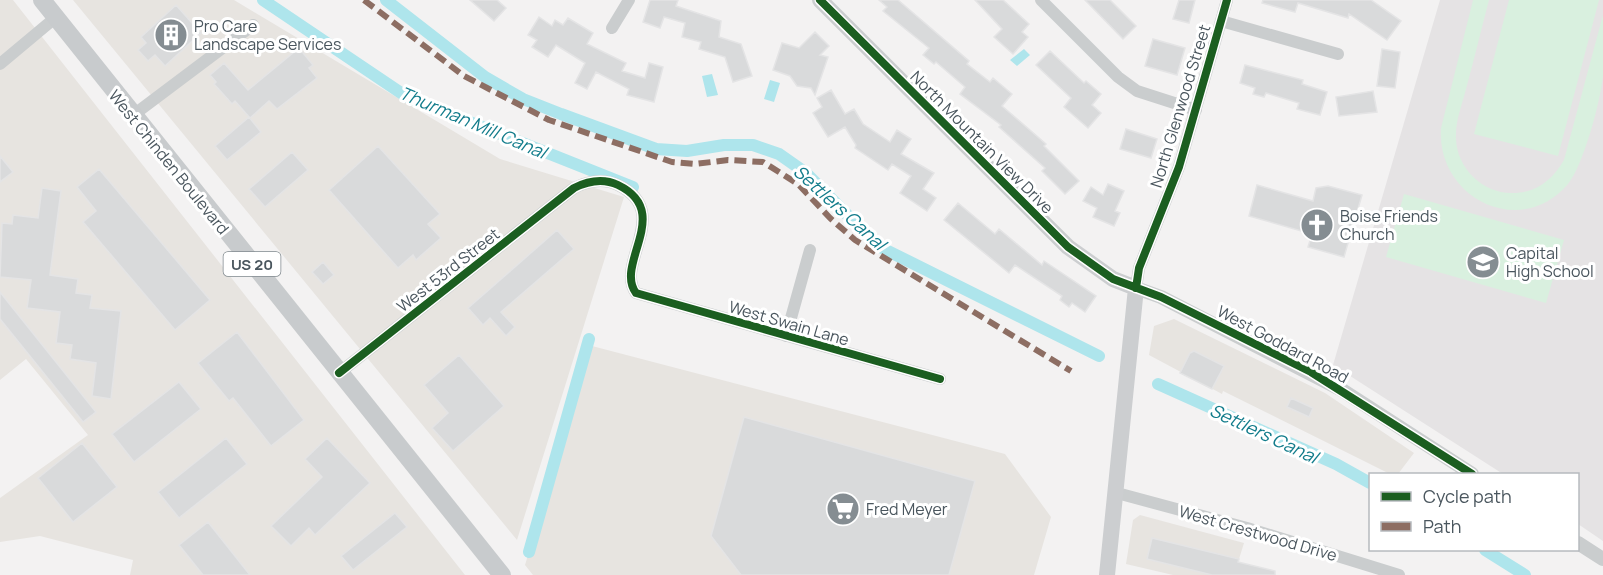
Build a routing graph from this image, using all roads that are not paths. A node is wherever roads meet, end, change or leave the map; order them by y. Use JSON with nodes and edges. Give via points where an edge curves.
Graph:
{"nodes":[{"id":1,"x":42,"y":0,"type":"edge"},
{"id":2,"x":629,"y":0,"type":"edge"},
{"id":3,"x":820,"y":0,"type":"edge"},
{"id":4,"x":1041,"y":0,"type":"edge"},
{"id":5,"x":1227,"y":0,"type":"edge"},
{"id":6,"x":55,"y":18,"type":"junction"},
{"id":7,"x":1221,"y":21,"type":"junction"},
{"id":8,"x":253,"y":25,"type":"dead end"},
{"id":9,"x":612,"y":28,"type":"dead end"},
{"id":10,"x":1338,"y":54,"type":"dead end"},
{"id":11,"x":0,"y":64,"type":"edge"},
{"id":12,"x":1196,"y":110,"type":"junction"},
{"id":13,"x":132,"y":117,"type":"junction"},
{"id":14,"x":810,"y":250,"type":"dead end"},
{"id":15,"x":632,"y":288,"type":"joint"},
{"id":16,"x":1136,"y":288,"type":"junction"},
{"id":17,"x":786,"y":336,"type":"junction"},
{"id":18,"x":339,"y":373,"type":"junction"},
{"id":19,"x":940,"y":379,"type":"dead end"},
{"id":20,"x":1470,"y":473,"type":"edge"},
{"id":21,"x":1117,"y":493,"type":"junction"},
{"id":22,"x":1579,"y":544,"type":"edge"},
{"id":23,"x":1603,"y":560,"type":"edge"},
{"id":24,"x":502,"y":575,"type":"edge"},
{"id":25,"x":1107,"y":575,"type":"edge"},
{"id":26,"x":1399,"y":575,"type":"edge"}],
"edges":[{"from":1,"to":6,"type":"main road","name":"West Chinden Boulevard","number":"US 20"},
{"from":2,"to":9,"type":"street"},
{"from":3,"to":16,"type":"main road","name":"North Mountain View Drive","via":[[1068,247],[1113,279]]},
{"from":4,"to":12,"type":"street","via":[[1137,91]]},
{"from":5,"to":7,"type":"street","name":"North Glenwood Street"},
{"from":6,"to":11,"type":"street"},
{"from":6,"to":13,"type":"main road","name":"West Chinden Boulevard","number":"US 20"},
{"from":7,"to":10,"type":"street"},
{"from":7,"to":12,"type":"street","name":"North Glenwood Street"},
{"from":8,"to":13,"type":"street"},
{"from":12,"to":16,"type":"street","name":"North Glenwood Street","via":[[1179,167],[1138,268]]},
{"from":13,"to":18,"type":"main road","name":"West Chinden Boulevard","number":"US 20"},
{"from":14,"to":17,"type":"street"},
{"from":15,"to":17,"type":"street","name":"West Swain Lane","via":[[643,296]]},
{"from":15,"to":18,"type":"street","name":"West 53rd Street","via":[[631,276],[643,226],[639,206],[626,189],[606,181],[593,181],[574,188]]},
{"from":16,"to":20,"type":"street","name":"West Goddard Road","via":[[1311,372]]},
{"from":16,"to":21,"type":"main road","name":"North Glenwood Street"},
{"from":17,"to":19,"type":"street","name":"West Swain Lane"},
{"from":18,"to":24,"type":"main road","name":"West Chinden Boulevard","number":"US 20"},
{"from":21,"to":25,"type":"main road","name":"North Glenwood Street"},
{"from":21,"to":26,"type":"street","name":"West Crestwood Drive"},
{"from":22,"to":23,"type":"street"}]}
